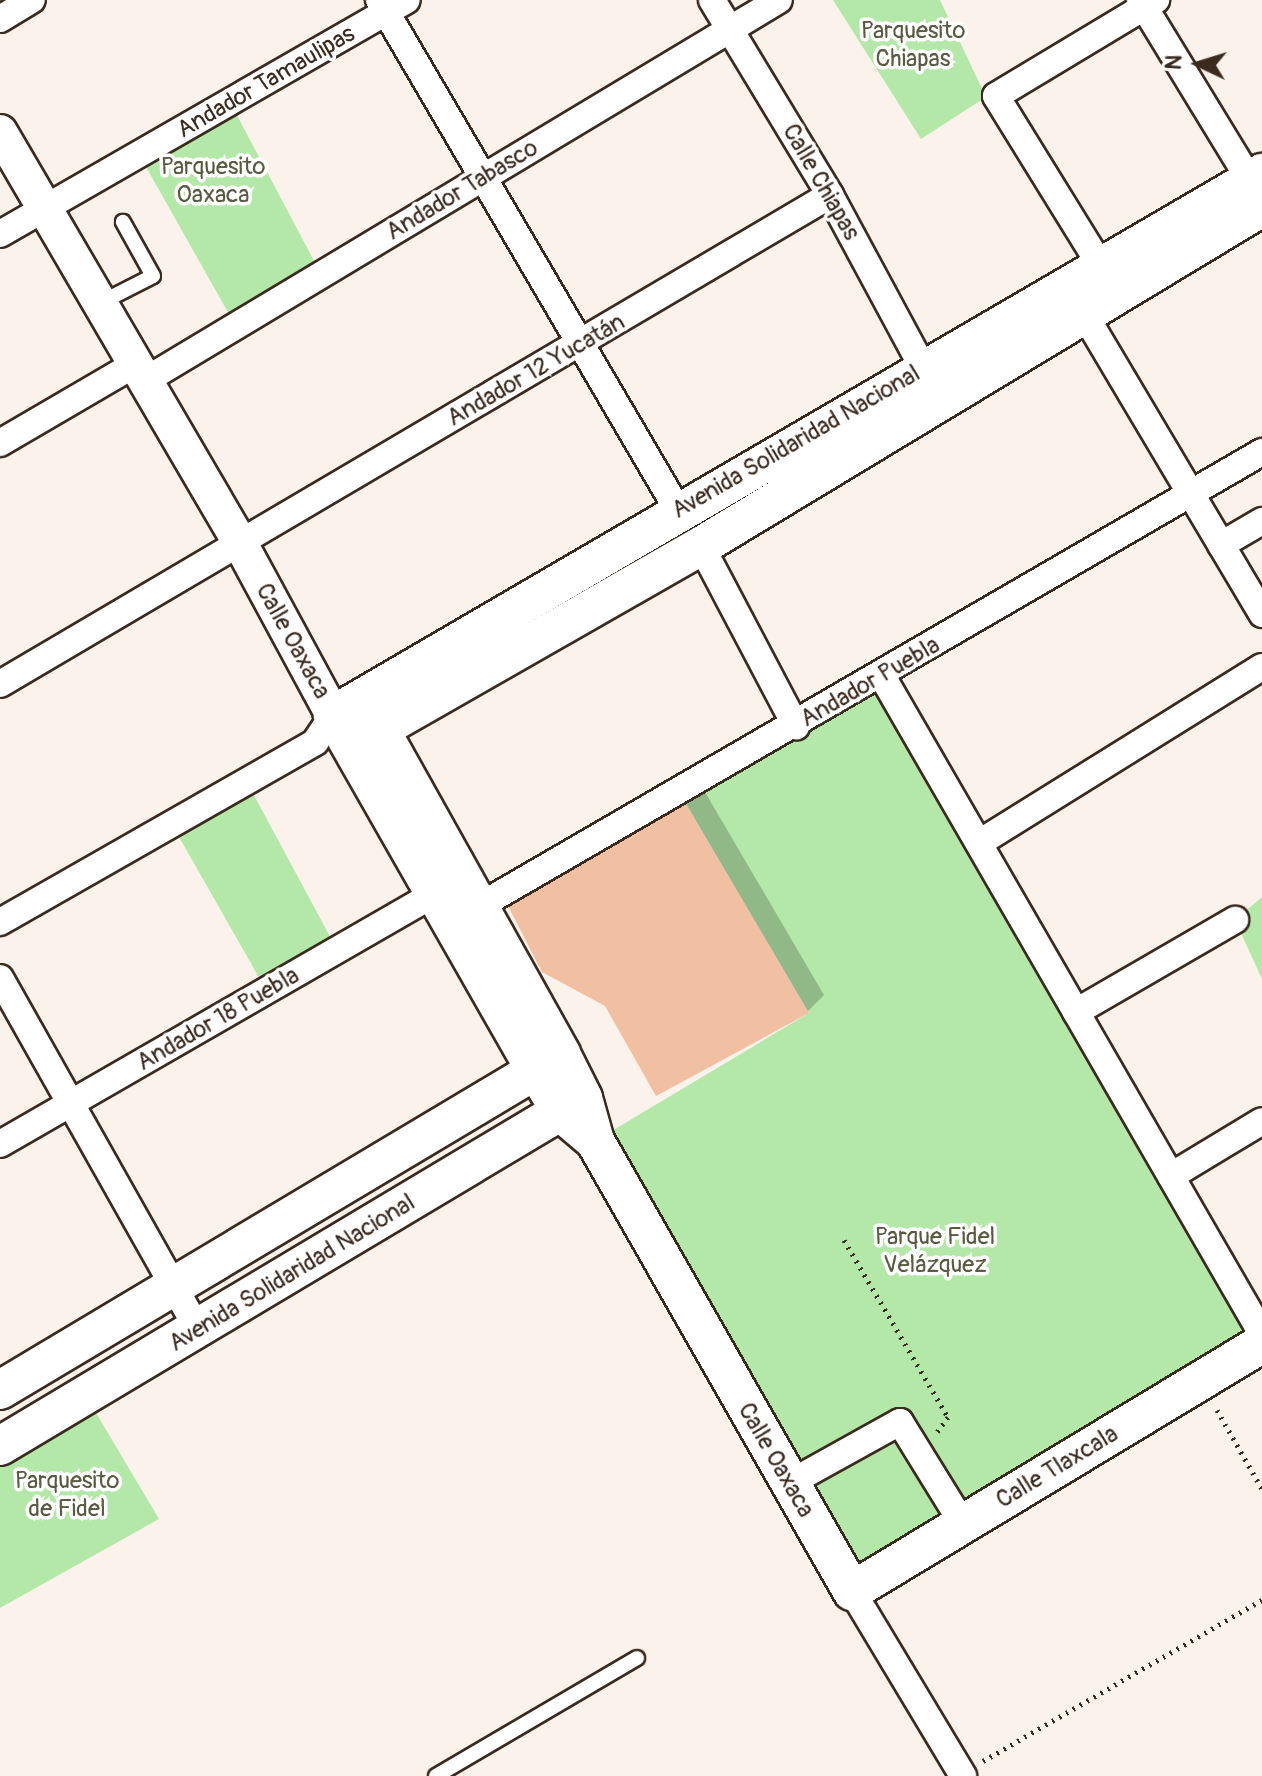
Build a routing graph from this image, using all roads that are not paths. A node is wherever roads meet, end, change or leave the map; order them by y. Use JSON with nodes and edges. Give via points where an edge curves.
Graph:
{"nodes":[{"id":1,"x":32,"y":0,"type":"edge"},
{"id":2,"x":712,"y":0,"type":"edge"},
{"id":3,"x":779,"y":0,"type":"edge"},
{"id":4,"x":1147,"y":2,"type":"edge"},
{"id":5,"x":391,"y":4,"type":"edge"},
{"id":6,"x":0,"y":19,"type":"edge"},
{"id":7,"x":729,"y":28,"type":"junction"},
{"id":8,"x":0,"y":132,"type":"edge"},
{"id":9,"x":483,"y":178,"type":"junction"},
{"id":10,"x":1258,"y":187,"type":"edge"},
{"id":11,"x":830,"y":195,"type":"junction"},
{"id":12,"x":45,"y":210,"type":"junction"},
{"id":13,"x":123,"y":222,"type":"dead end"},
{"id":14,"x":0,"y":234,"type":"edge"},
{"id":15,"x":1109,"y":279,"type":"junction"},
{"id":16,"x":1075,"y":299,"type":"junction"},
{"id":17,"x":100,"y":304,"type":"junction"},
{"id":18,"x":581,"y":345,"type":"junction"},
{"id":19,"x":923,"y":368,"type":"junction"},
{"id":20,"x":141,"y":372,"type":"junction"},
{"id":21,"x":0,"y":443,"type":"edge"},
{"id":22,"x":1262,"y":452,"type":"edge"},
{"id":23,"x":1191,"y":495,"type":"junction"},
{"id":24,"x":678,"y":510,"type":"junction"},
{"id":25,"x":1262,"y":521,"type":"edge"},
{"id":26,"x":240,"y":543,"type":"junction"},
{"id":27,"x":1221,"y":545,"type":"junction"},
{"id":28,"x":701,"y":546,"type":"junction"},
{"id":29,"x":1262,"y":614,"type":"edge"},
{"id":30,"x":1262,"y":667,"type":"edge"},
{"id":31,"x":882,"y":676,"type":"junction"},
{"id":32,"x":0,"y":684,"type":"edge"},
{"id":33,"x":349,"y":726,"type":"junction"},
{"id":34,"x":796,"y":726,"type":"junction"},
{"id":35,"x":979,"y":843,"type":"junction"},
{"id":36,"x":436,"y":893,"type":"junction"},
{"id":37,"x":476,"y":908,"type":"junction"},
{"id":38,"x":1235,"y":920,"type":"dead end"},
{"id":39,"x":0,"y":922,"type":"edge"},
{"id":40,"x":0,"y":978,"type":"edge"},
{"id":41,"x":1076,"y":1012,"type":"junction"},
{"id":42,"x":549,"y":1063,"type":"junction"},
{"id":43,"x":71,"y":1103,"type":"junction"},
{"id":44,"x":572,"y":1106,"type":"junction"},
{"id":45,"x":1262,"y":1121,"type":"edge"},
{"id":46,"x":0,"y":1144,"type":"edge"},
{"id":47,"x":1171,"y":1176,"type":"junction"},
{"id":48,"x":171,"y":1287,"type":"junction"},
{"id":49,"x":198,"y":1329,"type":"junction"},
{"id":50,"x":1262,"y":1334,"type":"edge"},
{"id":51,"x":1262,"y":1344,"type":"edge"},
{"id":52,"x":0,"y":1390,"type":"edge"},
{"id":53,"x":0,"y":1446,"type":"edge"},
{"id":54,"x":788,"y":1484,"type":"junction"},
{"id":55,"x":963,"y":1524,"type":"junction"},
{"id":56,"x":852,"y":1591,"type":"junction"},
{"id":57,"x":637,"y":1658,"type":"dead end"},
{"id":58,"x":962,"y":1775,"type":"edge"},
{"id":59,"x":436,"y":1776,"type":"edge"}],
"edges":[{"from":1,"to":6,"type":"street"},
{"from":2,"to":7,"type":"street","name":"Calle Chiapas"},
{"from":3,"to":7,"type":"street","name":"Andador Tabasco"},
{"from":4,"to":10,"type":"street"},
{"from":4,"to":15,"type":"street","via":[[996,96]]},
{"from":5,"to":9,"type":"street"},
{"from":5,"to":12,"type":"street","name":"Andador Tamaulipas"},
{"from":7,"to":9,"type":"street","name":"Andador Tabasco"},
{"from":7,"to":11,"type":"street","name":"Calle Chiapas"},
{"from":8,"to":12,"type":"street","name":"Calle Oaxaca"},
{"from":9,"to":18,"type":"street"},
{"from":9,"to":20,"type":"street","name":"Andador Tabasco"},
{"from":10,"to":15,"type":"main road","name":"Avenida Solidaridad Nacional"},
{"from":11,"to":18,"type":"street","name":"Andador 12 Yucatán"},
{"from":11,"to":19,"type":"street","name":"Calle Chiapas"},
{"from":12,"to":14,"type":"street","name":"Andador Tamaulipas"},
{"from":12,"to":17,"type":"street","name":"Calle Oaxaca"},
{"from":13,"to":17,"type":"lane","via":[[153,276]]},
{"from":15,"to":16,"type":"main road","name":"Avenida Solidaridad Nacional"},
{"from":16,"to":19,"type":"main road","name":"Avenida Solidaridad Nacional"},
{"from":16,"to":23,"type":"street"},
{"from":16,"to":28,"type":"main road","name":"Avenida Solidaridad Nacional"},
{"from":17,"to":20,"type":"street","name":"Calle Oaxaca"},
{"from":18,"to":24,"type":"street"},
{"from":18,"to":26,"type":"street","name":"Andador 12 Yucatán"},
{"from":19,"to":24,"type":"main road","name":"Avenida Solidaridad Nacional"},
{"from":20,"to":21,"type":"street","name":"Andador Tabasco"},
{"from":20,"to":26,"type":"street","name":"Calle Oaxaca"},
{"from":22,"to":23,"type":"street","name":"Andador Puebla"},
{"from":23,"to":27,"type":"street"},
{"from":23,"to":31,"type":"street","name":"Andador Puebla"},
{"from":24,"to":33,"type":"main road","name":"Avenida Solidaridad Nacional"},
{"from":25,"to":27,"type":"street"},
{"from":26,"to":32,"type":"street","name":"Andador 12 Yucatán"},
{"from":26,"to":33,"type":"street","name":"Calle Oaxaca"},
{"from":27,"to":29,"type":"street"},
{"from":28,"to":33,"type":"main road","name":"Avenida Solidaridad Nacional"},
{"from":28,"to":34,"type":"street"},
{"from":30,"to":35,"type":"street"},
{"from":31,"to":34,"type":"street","name":"Andador Puebla"},
{"from":31,"to":35,"type":"street"},
{"from":33,"to":36,"type":"main road","name":"Calle Oaxaca"},
{"from":33,"to":37,"type":"main road","name":"Calle Oaxaca"},
{"from":33,"to":39,"type":"street"},
{"from":34,"to":37,"type":"street","name":"Andador Puebla"},
{"from":35,"to":41,"type":"street"},
{"from":36,"to":42,"type":"main road","name":"Calle Oaxaca"},
{"from":36,"to":43,"type":"street","name":"Andador 18 Puebla"},
{"from":37,"to":42,"type":"main road","name":"Calle Oaxaca"},
{"from":38,"to":41,"type":"street"},
{"from":40,"to":43,"type":"street"},
{"from":41,"to":47,"type":"street"},
{"from":42,"to":44,"type":"main road","name":"Calle Oaxaca"},
{"from":42,"to":48,"type":"main road","name":"Avenida Solidaridad Nacional"},
{"from":43,"to":46,"type":"street","name":"Andador 18 Puebla"},
{"from":43,"to":48,"type":"street"},
{"from":44,"to":49,"type":"main road","name":"Avenida Solidaridad Nacional"},
{"from":44,"to":54,"type":"main road","name":"Calle Oaxaca"},
{"from":45,"to":47,"type":"street"},
{"from":47,"to":50,"type":"street"},
{"from":48,"to":49,"type":"street"},
{"from":48,"to":52,"type":"main road","name":"Avenida Solidaridad Nacional"},
{"from":49,"to":53,"type":"main road","name":"Avenida Solidaridad Nacional"},
{"from":51,"to":55,"type":"main road","name":"Calle Tlaxcala"},
{"from":54,"to":55,"type":"street","via":[[900,1422]]},
{"from":54,"to":56,"type":"main road","name":"Calle Oaxaca"},
{"from":55,"to":56,"type":"main road","name":"Calle Tlaxcala"},
{"from":56,"to":58,"type":"street","name":"Calle Oaxaca"},
{"from":57,"to":59,"type":"lane"}]}
